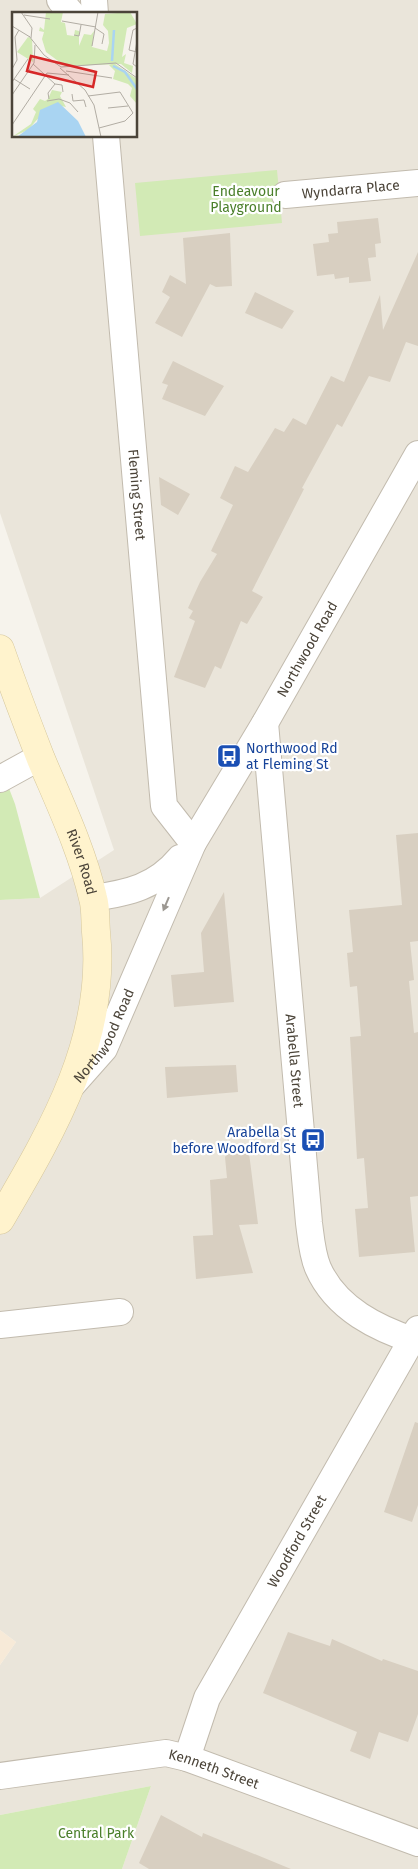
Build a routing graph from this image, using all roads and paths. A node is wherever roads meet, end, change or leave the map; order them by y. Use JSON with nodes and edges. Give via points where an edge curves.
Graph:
{"nodes":[{"id":1,"x":60,"y":0,"type":"edge"},
{"id":2,"x":70,"y":12,"type":"edge"},
{"id":3,"x":106,"y":138,"type":"edge"},
{"id":4,"x":418,"y":183,"type":"edge"},
{"id":5,"x":285,"y":195,"type":"dead end"},
{"id":6,"x":418,"y":454,"type":"edge"},
{"id":7,"x":0,"y":650,"type":"edge"},
{"id":8,"x":265,"y":723,"type":"junction"},
{"id":9,"x":40,"y":757,"type":"junction"},
{"id":10,"x":0,"y":779,"type":"edge"},
{"id":11,"x":192,"y":843,"type":"junction"},
{"id":12,"x":93,"y":898,"type":"junction"},
{"id":13,"x":73,"y":1084,"type":"junction"},
{"id":14,"x":0,"y":1220,"type":"edge"},
{"id":15,"x":120,"y":1312,"type":"dead end"},
{"id":16,"x":0,"y":1325,"type":"edge"},
{"id":17,"x":416,"y":1337,"type":"edge"},
{"id":18,"x":187,"y":1758,"type":"junction"},
{"id":19,"x":0,"y":1776,"type":"edge"},
{"id":20,"x":418,"y":1843,"type":"edge"}],
"edges":[{"from":1,"to":2,"type":"street"},
{"from":3,"to":11,"type":"street","name":"Fleming Street","via":[[164,806]]},
{"from":4,"to":5,"type":"street","name":"Wyndarra Place"},
{"from":6,"to":8,"type":"street","name":"Northwood Road"},
{"from":7,"to":9,"type":"main road","name":"River Road"},
{"from":8,"to":11,"type":"street","name":"Northwood Road"},
{"from":8,"to":17,"type":"street","name":"Arabella Street","via":[[313,1252],[325,1280],[349,1308],[378,1326]]},
{"from":9,"to":10,"type":"street"},
{"from":9,"to":12,"type":"main road","name":"River Road","via":[[63,811]]},
{"from":11,"to":12,"type":"street","name":"Northwood Road","via":[[159,879],[130,893]]},
{"from":11,"to":13,"type":"street","name":"Northwood Road","one_way":true,"via":[[104,1049]]},
{"from":12,"to":13,"type":"main road","name":"River Road","via":[[98,951],[97,990],[87,1041]]},
{"from":13,"to":14,"type":"main road","name":"Northwood Road","via":[[50,1135]]},
{"from":15,"to":16,"type":"street"},
{"from":17,"to":18,"type":"street","name":"Woodford Street","via":[[207,1698]]},
{"from":18,"to":19,"type":"street","name":"Kenneth Street","via":[[166,1753]]},
{"from":18,"to":20,"type":"street","name":"Kenneth Street"}]}
